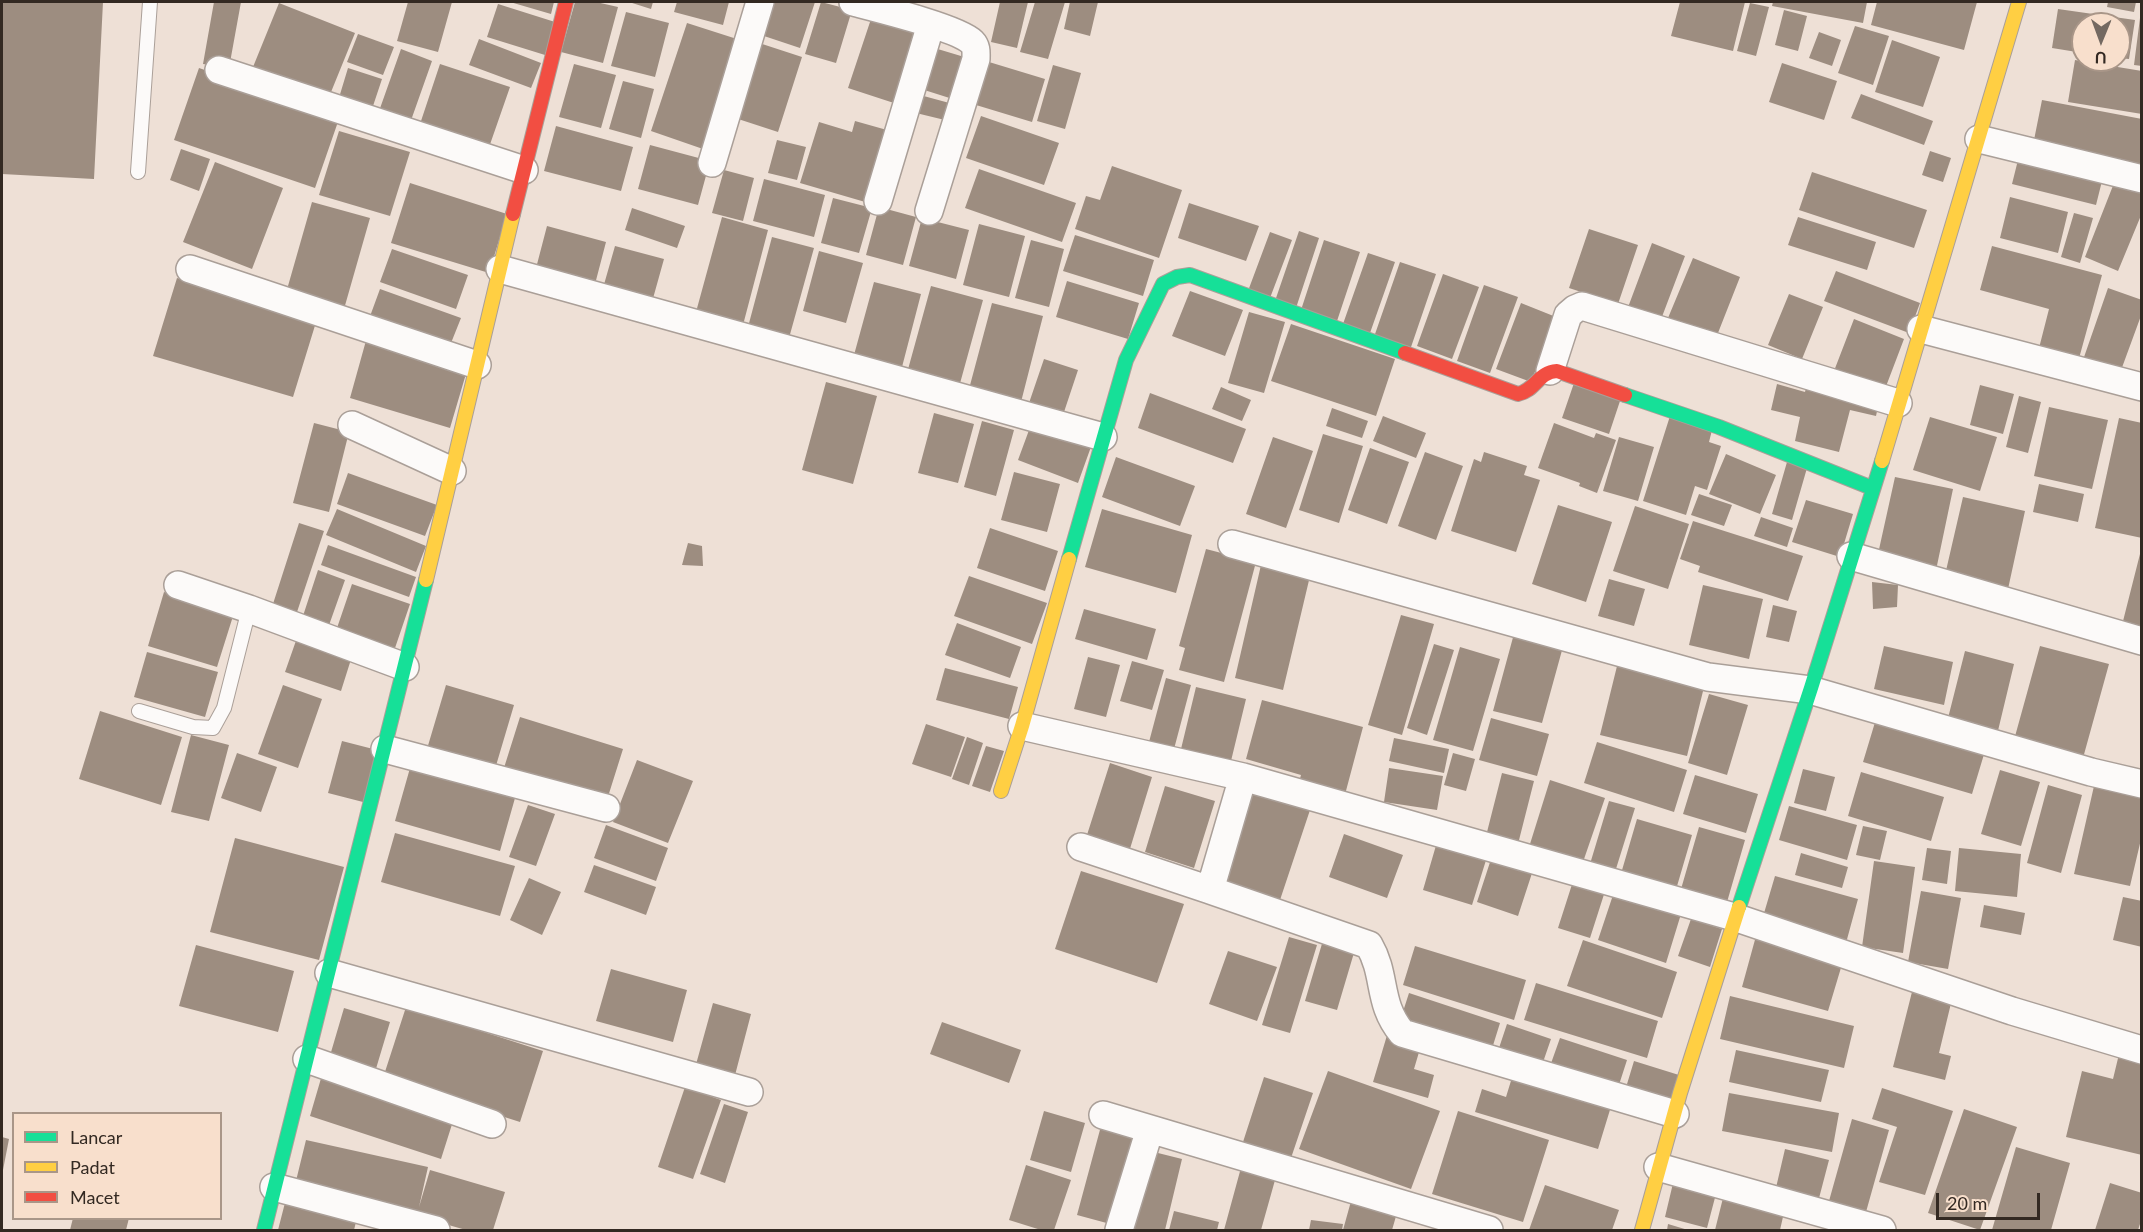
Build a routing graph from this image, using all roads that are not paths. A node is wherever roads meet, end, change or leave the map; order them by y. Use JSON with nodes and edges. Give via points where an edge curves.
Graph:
{"nodes":[{"id":1,"x":150,"y":2,"type":"edge"},
{"id":2,"x":566,"y":2,"type":"edge"},
{"id":3,"x":760,"y":2,"type":"edge"},
{"id":4,"x":853,"y":2,"type":"edge"},
{"id":5,"x":2019,"y":2,"type":"edge"},
{"id":6,"x":931,"y":24,"type":"junction"},
{"id":7,"x":219,"y":70,"type":"dead end"},
{"id":8,"x":1979,"y":139,"type":"junction"},
{"id":9,"x":712,"y":163,"type":"dead end"},
{"id":10,"x":524,"y":170,"type":"junction"},
{"id":11,"x":138,"y":172,"type":"dead end"},
{"id":12,"x":2142,"y":178,"type":"edge"},
{"id":13,"x":878,"y":201,"type":"dead end"},
{"id":14,"x":929,"y":211,"type":"dead end"},
{"id":15,"x":190,"y":269,"type":"dead end"},
{"id":16,"x":500,"y":269,"type":"junction"},
{"id":17,"x":1921,"y":329,"type":"junction"},
{"id":18,"x":477,"y":364,"type":"junction"},
{"id":19,"x":1550,"y":371,"type":"junction"},
{"id":20,"x":2142,"y":387,"type":"edge"},
{"id":21,"x":1898,"y":402,"type":"junction"},
{"id":22,"x":352,"y":425,"type":"dead end"},
{"id":23,"x":1103,"y":437,"type":"junction"},
{"id":24,"x":452,"y":471,"type":"junction"},
{"id":25,"x":1872,"y":488,"type":"junction"},
{"id":26,"x":1232,"y":544,"type":"dead end"},
{"id":27,"x":1851,"y":556,"type":"junction"},
{"id":28,"x":178,"y":585,"type":"dead end"},
{"id":29,"x":249,"y":609,"type":"junction"},
{"id":30,"x":2142,"y":641,"type":"edge"},
{"id":31,"x":405,"y":668,"type":"junction"},
{"id":32,"x":1810,"y":690,"type":"junction"},
{"id":33,"x":139,"y":711,"type":"dead end"},
{"id":34,"x":1022,"y":726,"type":"junction"},
{"id":35,"x":386,"y":749,"type":"junction"},
{"id":36,"x":1243,"y":777,"type":"junction"},
{"id":37,"x":2142,"y":784,"type":"edge"},
{"id":38,"x":1001,"y":791,"type":"dead end"},
{"id":39,"x":606,"y":808,"type":"dead end"},
{"id":40,"x":1081,"y":847,"type":"dead end"},
{"id":41,"x":1210,"y":890,"type":"junction"},
{"id":42,"x":1734,"y":917,"type":"junction"},
{"id":43,"x":329,"y":973,"type":"junction"},
{"id":44,"x":2142,"y":1050,"type":"edge"},
{"id":45,"x":306,"y":1059,"type":"junction"},
{"id":46,"x":749,"y":1092,"type":"dead end"},
{"id":47,"x":1675,"y":1114,"type":"junction"},
{"id":48,"x":1103,"y":1115,"type":"dead end"},
{"id":49,"x":492,"y":1124,"type":"dead end"},
{"id":50,"x":1150,"y":1129,"type":"junction"},
{"id":51,"x":1658,"y":1167,"type":"junction"},
{"id":52,"x":274,"y":1187,"type":"junction"},
{"id":53,"x":264,"y":1230,"type":"edge"},
{"id":54,"x":436,"y":1230,"type":"edge"},
{"id":55,"x":1119,"y":1230,"type":"edge"},
{"id":56,"x":1489,"y":1230,"type":"edge"},
{"id":57,"x":1642,"y":1230,"type":"edge"},
{"id":58,"x":1882,"y":1230,"type":"edge"}],
"edges":[{"from":1,"to":11,"type":"lane"},
{"from":2,"to":10,"type":"street"},
{"from":3,"to":9,"type":"street"},
{"from":4,"to":6,"type":"street"},
{"from":5,"to":8,"type":"street"},
{"from":6,"to":13,"type":"street"},
{"from":6,"to":14,"type":"street","via":[[972,42],[976,59]]},
{"from":7,"to":10,"type":"street"},
{"from":8,"to":12,"type":"street"},
{"from":8,"to":17,"type":"street"},
{"from":10,"to":16,"type":"street"},
{"from":15,"to":18,"type":"street"},
{"from":16,"to":18,"type":"street"},
{"from":16,"to":23,"type":"street"},
{"from":17,"to":20,"type":"street"},
{"from":17,"to":21,"type":"street"},
{"from":18,"to":24,"type":"street"},
{"from":19,"to":21,"type":"street","via":[[1568,315],[1582,306]]},
{"from":19,"to":23,"type":"street","via":[[1528,392],[1518,394],[1190,275],[1163,284],[1126,360]]},
{"from":19,"to":25,"type":"street","via":[[1719,427]]},
{"from":21,"to":25,"type":"street"},
{"from":22,"to":24,"type":"street"},
{"from":23,"to":34,"type":"street"},
{"from":24,"to":31,"type":"street"},
{"from":25,"to":27,"type":"street"},
{"from":26,"to":32,"type":"street","via":[[1708,676]]},
{"from":27,"to":30,"type":"street"},
{"from":27,"to":32,"type":"street"},
{"from":28,"to":29,"type":"street"},
{"from":29,"to":31,"type":"street"},
{"from":29,"to":33,"type":"lane","via":[[224,708],[213,728],[193,727]]},
{"from":31,"to":35,"type":"street"},
{"from":32,"to":37,"type":"street"},
{"from":32,"to":42,"type":"street"},
{"from":34,"to":36,"type":"street"},
{"from":34,"to":38,"type":"street"},
{"from":35,"to":39,"type":"street"},
{"from":35,"to":43,"type":"street"},
{"from":36,"to":41,"type":"street"},
{"from":36,"to":42,"type":"street"},
{"from":40,"to":41,"type":"street"},
{"from":41,"to":47,"type":"street","via":[[1370,945],[1377,958],[1386,1007],[1402,1033]]},
{"from":42,"to":44,"type":"street","via":[[2012,1011]]},
{"from":42,"to":47,"type":"street"},
{"from":43,"to":45,"type":"street"},
{"from":43,"to":46,"type":"street"},
{"from":45,"to":49,"type":"street"},
{"from":45,"to":52,"type":"street"},
{"from":47,"to":51,"type":"street"},
{"from":48,"to":50,"type":"street"},
{"from":50,"to":55,"type":"street"},
{"from":50,"to":56,"type":"street"},
{"from":51,"to":57,"type":"street"},
{"from":51,"to":58,"type":"street"},
{"from":52,"to":53,"type":"street"},
{"from":52,"to":54,"type":"street"}]}
